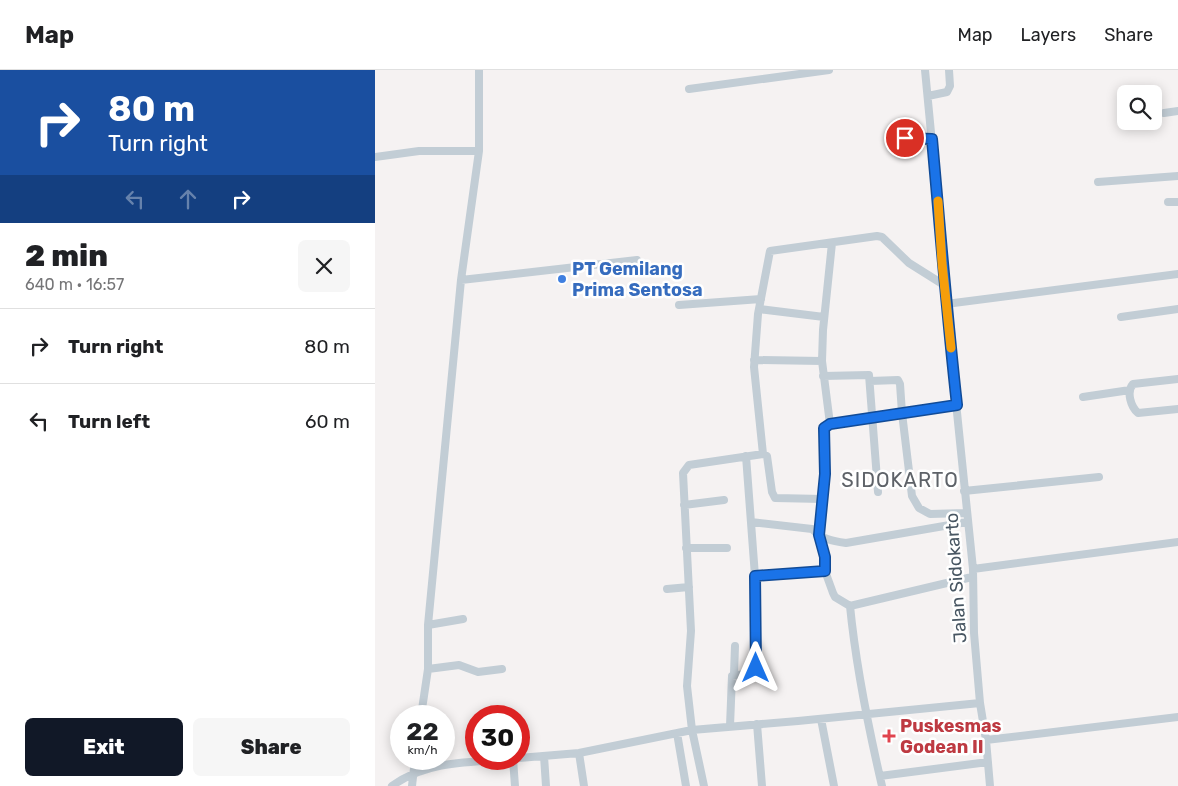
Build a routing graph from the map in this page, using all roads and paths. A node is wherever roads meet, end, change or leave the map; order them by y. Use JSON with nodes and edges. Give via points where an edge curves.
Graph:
{"nodes":[{"id":1,"x":479,"y":70,"type":"edge"},
{"id":2,"x":829,"y":70,"type":"edge"},
{"id":3,"x":925,"y":70,"type":"edge"},
{"id":4,"x":949,"y":70,"type":"edge"},
{"id":5,"x":689,"y":89,"type":"dead end"},
{"id":6,"x":928,"y":96,"type":"junction"},
{"id":7,"x":1178,"y":111,"type":"edge"},
{"id":8,"x":1164,"y":113,"type":"dead end"},
{"id":9,"x":905,"y":138,"type":"dead end"},
{"id":10,"x":932,"y":139,"type":"junction"},
{"id":11,"x":479,"y":151,"type":"junction"},
{"id":12,"x":375,"y":157,"type":"edge"},
{"id":13,"x":1178,"y":176,"type":"edge"},
{"id":14,"x":1098,"y":182,"type":"dead end"},
{"id":15,"x":1169,"y":202,"type":"dead end"},
{"id":16,"x":1178,"y":202,"type":"edge"},
{"id":17,"x":832,"y":243,"type":"junction"},
{"id":18,"x":637,"y":260,"type":"dead end"},
{"id":19,"x":1178,"y":274,"type":"edge"},
{"id":20,"x":461,"y":280,"type":"junction"},
{"id":21,"x":944,"y":285,"type":"junction"},
{"id":22,"x":761,"y":299,"type":"junction"},
{"id":23,"x":946,"y":304,"type":"junction"},
{"id":24,"x":679,"y":305,"type":"dead end"},
{"id":25,"x":759,"y":309,"type":"junction"},
{"id":26,"x":1178,"y":309,"type":"edge"},
{"id":27,"x":824,"y":317,"type":"junction"},
{"id":28,"x":1121,"y":317,"type":"dead end"},
{"id":29,"x":754,"y":360,"type":"junction"},
{"id":30,"x":822,"y":361,"type":"junction"},
{"id":31,"x":823,"y":376,"type":"junction"},
{"id":32,"x":1178,"y":378,"type":"edge"},
{"id":33,"x":871,"y":381,"type":"junction"},
{"id":34,"x":1130,"y":390,"type":"junction"},
{"id":35,"x":1083,"y":397,"type":"dead end"},
{"id":36,"x":957,"y":405,"type":"junction"},
{"id":37,"x":1178,"y":409,"type":"edge"},
{"id":38,"x":902,"y":412,"type":"junction"},
{"id":39,"x":871,"y":418,"type":"junction"},
{"id":40,"x":830,"y":424,"type":"junction"},
{"id":41,"x":763,"y":454,"type":"junction"},
{"id":42,"x":746,"y":456,"type":"junction"},
{"id":43,"x":1099,"y":477,"type":"dead end"},
{"id":44,"x":964,"y":491,"type":"junction"},
{"id":45,"x":878,"y":492,"type":"dead end"},
{"id":46,"x":823,"y":499,"type":"junction"},
{"id":47,"x":724,"y":500,"type":"dead end"},
{"id":48,"x":683,"y":505,"type":"junction"},
{"id":49,"x":966,"y":513,"type":"junction"},
{"id":50,"x":751,"y":522,"type":"junction"},
{"id":51,"x":967,"y":522,"type":"junction"},
{"id":52,"x":819,"y":535,"type":"junction"},
{"id":53,"x":1178,"y":542,"type":"edge"},
{"id":54,"x":686,"y":548,"type":"junction"},
{"id":55,"x":727,"y":548,"type":"dead end"},
{"id":56,"x":825,"y":571,"type":"junction"},
{"id":57,"x":972,"y":573,"type":"junction"},
{"id":58,"x":755,"y":576,"type":"junction"},
{"id":59,"x":689,"y":586,"type":"junction"},
{"id":60,"x":667,"y":589,"type":"dead end"},
{"id":61,"x":850,"y":606,"type":"junction"},
{"id":62,"x":463,"y":619,"type":"dead end"},
{"id":63,"x":428,"y":625,"type":"junction"},
{"id":64,"x":735,"y":646,"type":"dead end"},
{"id":65,"x":427,"y":669,"type":"junction"},
{"id":66,"x":502,"y":669,"type":"dead end"},
{"id":67,"x":734,"y":674,"type":"junction"},
{"id":68,"x":980,"y":703,"type":"junction"},
{"id":69,"x":422,"y":705,"type":"edge"},
{"id":70,"x":865,"y":714,"type":"junction"},
{"id":71,"x":1177,"y":717,"type":"edge"},
{"id":72,"x":821,"y":719,"type":"junction"},
{"id":73,"x":757,"y":724,"type":"junction"},
{"id":74,"x":731,"y":726,"type":"junction"},
{"id":75,"x":692,"y":730,"type":"junction"},
{"id":76,"x":677,"y":733,"type":"junction"},
{"id":77,"x":985,"y":740,"type":"junction"},
{"id":78,"x":579,"y":753,"type":"junction"},
{"id":79,"x":544,"y":756,"type":"junction"},
{"id":80,"x":530,"y":757,"type":"edge"},
{"id":81,"x":988,"y":762,"type":"junction"},
{"id":82,"x":465,"y":763,"type":"edge"},
{"id":83,"x":514,"y":770,"type":"edge"},
{"id":84,"x":415,"y":772,"type":"junction"},
{"id":85,"x":880,"y":776,"type":"junction"},
{"id":86,"x":391,"y":786,"type":"edge"},
{"id":87,"x":412,"y":786,"type":"edge"},
{"id":88,"x":515,"y":786,"type":"edge"},
{"id":89,"x":546,"y":786,"type":"edge"},
{"id":90,"x":584,"y":786,"type":"edge"},
{"id":91,"x":686,"y":786,"type":"edge"},
{"id":92,"x":704,"y":786,"type":"edge"},
{"id":93,"x":762,"y":786,"type":"edge"},
{"id":94,"x":834,"y":786,"type":"edge"},
{"id":95,"x":882,"y":786,"type":"edge"},
{"id":96,"x":989,"y":786,"type":"edge"}],
"edges":[{"from":1,"to":11,"type":"street"},
{"from":2,"to":5,"type":"street"},
{"from":3,"to":6,"type":"street","name":"Jalan Sidokarto"},
{"from":4,"to":6,"type":"street","via":[[947,92]]},
{"from":6,"to":10,"type":"street","name":"Jalan Sidokarto"},
{"from":7,"to":8,"type":"street"},
{"from":9,"to":10,"type":"street"},
{"from":10,"to":21,"type":"street","name":"Jalan Sidokarto"},
{"from":11,"to":12,"type":"street"},
{"from":11,"to":20,"type":"street"},
{"from":13,"to":14,"type":"street"},
{"from":15,"to":16,"type":"street"},
{"from":17,"to":21,"type":"street","via":[[882,237],[909,263]]},
{"from":17,"to":22,"type":"street","via":[[770,251]]},
{"from":17,"to":27,"type":"street"},
{"from":18,"to":20,"type":"street"},
{"from":19,"to":23,"type":"street"},
{"from":20,"to":63,"type":"street"},
{"from":21,"to":23,"type":"street","name":"Jalan Sidokarto"},
{"from":22,"to":24,"type":"street"},
{"from":22,"to":25,"type":"street"},
{"from":23,"to":36,"type":"street","name":"Jalan Sidokarto"},
{"from":25,"to":27,"type":"street"},
{"from":25,"to":29,"type":"street"},
{"from":26,"to":28,"type":"street"},
{"from":27,"to":30,"type":"street"},
{"from":29,"to":30,"type":"street"},
{"from":29,"to":41,"type":"street"},
{"from":30,"to":31,"type":"street"},
{"from":31,"to":33,"type":"street","via":[[865,374]]},
{"from":31,"to":40,"type":"street"},
{"from":32,"to":34,"type":"street","via":[[1133,384]]},
{"from":33,"to":38,"type":"street","via":[[898,380]]},
{"from":33,"to":39,"type":"street"},
{"from":34,"to":35,"type":"street"},
{"from":34,"to":37,"type":"street","via":[[1132,405],[1138,414]]},
{"from":36,"to":38,"type":"street"},
{"from":36,"to":44,"type":"street","name":"Jalan Sidokarto"},
{"from":38,"to":39,"type":"street"},
{"from":38,"to":49,"type":"street","via":[[911,496],[919,508],[930,514]]},
{"from":39,"to":40,"type":"street"},
{"from":39,"to":45,"type":"street"},
{"from":40,"to":46,"type":"street","via":[[823,430]]},
{"from":41,"to":42,"type":"street"},
{"from":41,"to":46,"type":"street","via":[[767,456],[775,498]]},
{"from":42,"to":48,"type":"street","via":[[685,468]]},
{"from":42,"to":50,"type":"street"},
{"from":43,"to":44,"type":"street"},
{"from":44,"to":49,"type":"street","name":"Jalan Sidokarto"},
{"from":46,"to":52,"type":"street"},
{"from":47,"to":48,"type":"street"},
{"from":48,"to":54,"type":"street"},
{"from":49,"to":51,"type":"street","name":"Jalan Sidokarto"},
{"from":50,"to":52,"type":"street","via":[[812,529]]},
{"from":50,"to":58,"type":"street"},
{"from":51,"to":52,"type":"street","via":[[846,543]]},
{"from":51,"to":57,"type":"street","name":"Jalan Sidokarto"},
{"from":52,"to":56,"type":"street"},
{"from":53,"to":57,"type":"street"},
{"from":54,"to":55,"type":"street"},
{"from":54,"to":59,"type":"street"},
{"from":56,"to":58,"type":"street"},
{"from":56,"to":61,"type":"street","via":[[835,597]]},
{"from":57,"to":61,"type":"street"},
{"from":57,"to":68,"type":"street","name":"Jalan Sidokarto"},
{"from":58,"to":67,"type":"street","via":[[756,668],[751,673]]},
{"from":59,"to":60,"type":"street"},
{"from":59,"to":75,"type":"street","via":[[691,631],[687,686]]},
{"from":61,"to":70,"type":"street","via":[[853,647]]},
{"from":62,"to":63,"type":"street"},
{"from":63,"to":65,"type":"street"},
{"from":64,"to":67,"type":"street"},
{"from":65,"to":66,"type":"street","via":[[459,665],[478,672]]},
{"from":65,"to":69,"type":"street"},
{"from":67,"to":74,"type":"street"},
{"from":68,"to":70,"type":"street"},
{"from":68,"to":77,"type":"street","name":"Jalan Sidokarto"},
{"from":70,"to":72,"type":"street"},
{"from":70,"to":85,"type":"street"},
{"from":71,"to":77,"type":"street"},
{"from":72,"to":73,"type":"street"},
{"from":72,"to":94,"type":"street"},
{"from":73,"to":74,"type":"street"},
{"from":73,"to":93,"type":"street"},
{"from":74,"to":75,"type":"street"},
{"from":75,"to":76,"type":"street"},
{"from":75,"to":92,"type":"street"},
{"from":76,"to":78,"type":"street"},
{"from":76,"to":91,"type":"street"},
{"from":77,"to":81,"type":"street","name":"Jalan Sidokarto"},
{"from":78,"to":79,"type":"street"},
{"from":78,"to":90,"type":"street"},
{"from":79,"to":80,"type":"street"},
{"from":79,"to":89,"type":"street"},
{"from":81,"to":85,"type":"street"},
{"from":81,"to":96,"type":"street","name":"Jalan Sidokarto"},
{"from":82,"to":84,"type":"street","via":[[432,766]]},
{"from":83,"to":88,"type":"street"},
{"from":84,"to":86,"type":"street"},
{"from":84,"to":87,"type":"street"},
{"from":85,"to":95,"type":"street"}]}
